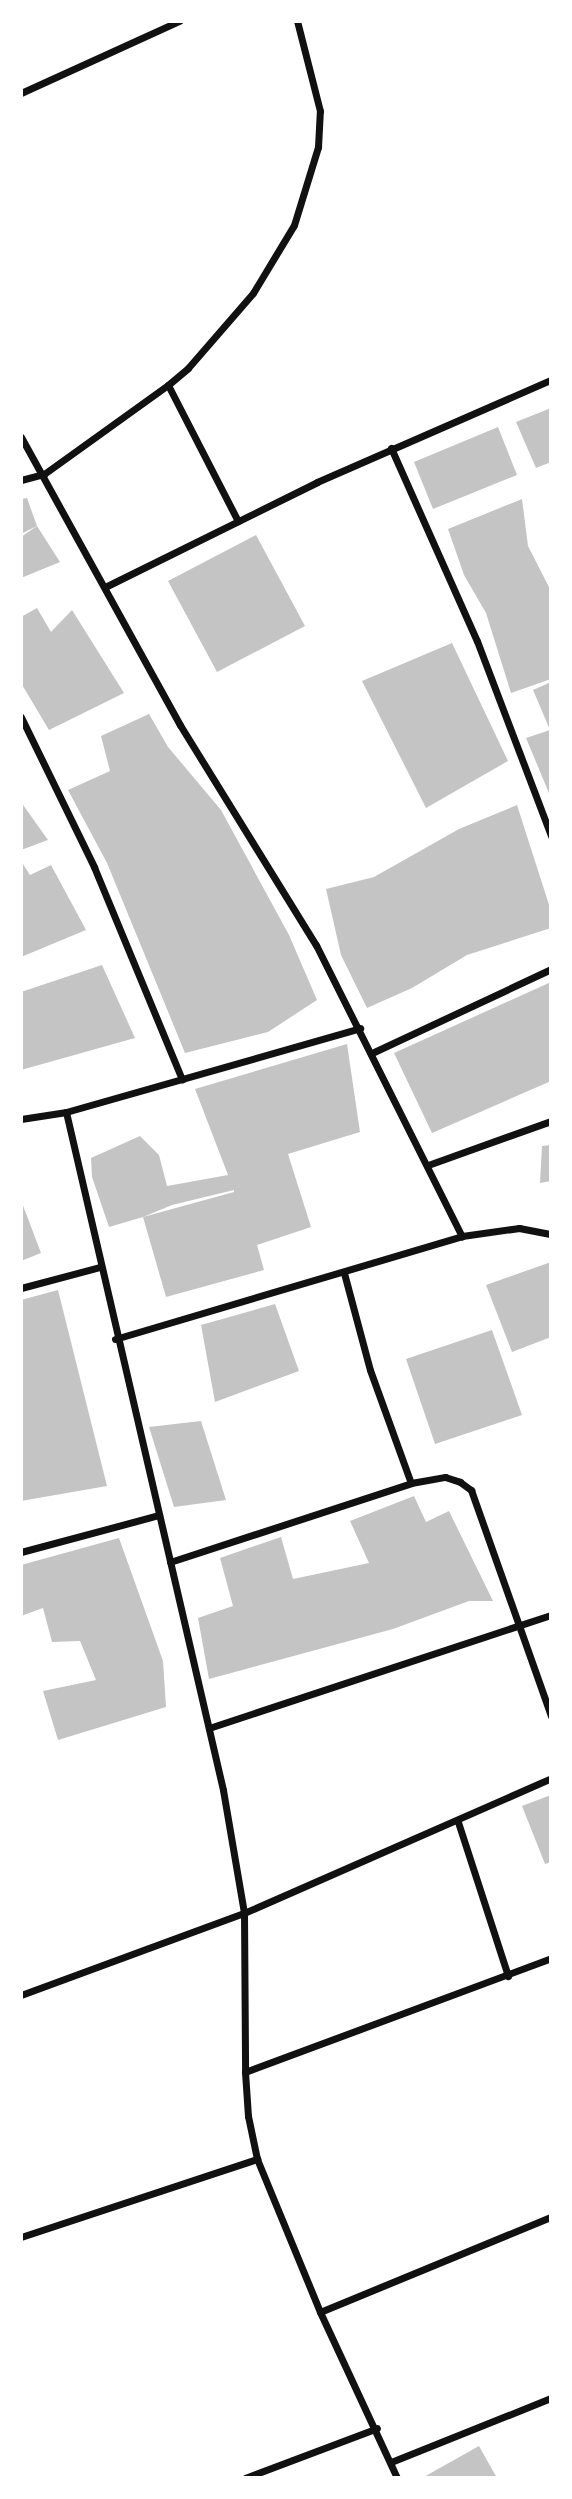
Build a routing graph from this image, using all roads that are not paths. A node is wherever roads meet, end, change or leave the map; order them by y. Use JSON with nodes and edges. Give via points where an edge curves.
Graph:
{"nodes":[{"id":1,"x":179,"y":21,"type":"edge"},
{"id":2,"x":297,"y":21,"type":"edge"},
{"id":3,"x":21,"y":93,"type":"edge"},
{"id":4,"x":551,"y":380,"type":"edge"},
{"id":5,"x":168,"y":385,"type":"junction"},
{"id":6,"x":21,"y":437,"type":"edge"},
{"id":7,"x":391,"y":448,"type":"junction"},
{"id":8,"x":44,"y":474,"type":"junction"},
{"id":9,"x":21,"y":480,"type":"edge"},
{"id":10,"x":237,"y":521,"type":"junction"},
{"id":11,"x":105,"y":587,"type":"junction"},
{"id":12,"x":21,"y":717,"type":"edge"},
{"id":13,"x":551,"y":836,"type":"edge"},
{"id":14,"x":551,"y":969,"type":"edge"},
{"id":15,"x":360,"y":1028,"type":"junction"},
{"id":16,"x":373,"y":1052,"type":"junction"},
{"id":17,"x":182,"y":1079,"type":"junction"},
{"id":18,"x":66,"y":1112,"type":"junction"},
{"id":19,"x":21,"y":1119,"type":"edge"},
{"id":20,"x":551,"y":1121,"type":"edge"},
{"id":21,"x":428,"y":1166,"type":"junction"},
{"id":22,"x":551,"y":1234,"type":"edge"},
{"id":23,"x":462,"y":1236,"type":"junction"},
{"id":24,"x":100,"y":1267,"type":"junction"},
{"id":25,"x":344,"y":1273,"type":"junction"},
{"id":26,"x":21,"y":1288,"type":"edge"},
{"id":27,"x":116,"y":1339,"type":"junction"},
{"id":28,"x":411,"y":1483,"type":"junction"},
{"id":29,"x":159,"y":1515,"type":"junction"},
{"id":30,"x":21,"y":1552,"type":"edge"},
{"id":31,"x":170,"y":1562,"type":"junction"},
{"id":32,"x":551,"y":1615,"type":"edge"},
{"id":33,"x":522,"y":1628,"type":"junction"},
{"id":34,"x":551,"y":1716,"type":"edge"},
{"id":35,"x":209,"y":1728,"type":"junction"},
{"id":36,"x":551,"y":1778,"type":"edge"},
{"id":37,"x":458,"y":1822,"type":"junction"},
{"id":38,"x":244,"y":1913,"type":"junction"},
{"id":39,"x":551,"y":1958,"type":"edge"},
{"id":40,"x":508,"y":1976,"type":"junction"},
{"id":41,"x":21,"y":1995,"type":"edge"},
{"id":42,"x":245,"y":2072,"type":"junction"},
{"id":43,"x":257,"y":2160,"type":"junction"},
{"id":44,"x":551,"y":2217,"type":"edge"},
{"id":45,"x":21,"y":2236,"type":"edge"},
{"id":46,"x":320,"y":2312,"type":"junction"},
{"id":47,"x":551,"y":2398,"type":"edge"},
{"id":48,"x":377,"y":2428,"type":"junction"},
{"id":49,"x":391,"y":2462,"type":"junction"},
{"id":50,"x":245,"y":2478,"type":"edge"},
{"id":51,"x":397,"y":2478,"type":"edge"}],
"edges":[{"from":1,"to":3,"type":"street"},
{"from":2,"to":5,"type":"street","via":[[320,111],[318,147],[294,225],[253,293]]},
{"from":4,"to":7,"type":"street"},
{"from":5,"to":8,"type":"street"},
{"from":5,"to":10,"type":"street"},
{"from":6,"to":8,"type":"street"},
{"from":7,"to":10,"type":"street"},
{"from":7,"to":13,"type":"street","via":[[477,641]]},
{"from":8,"to":9,"type":"street"},
{"from":8,"to":11,"type":"street"},
{"from":10,"to":11,"type":"street"},
{"from":11,"to":15,"type":"street","via":[[180,724],[289,899]]},
{"from":12,"to":17,"type":"street","via":[[94,867]]},
{"from":14,"to":16,"type":"street"},
{"from":15,"to":16,"type":"street"},
{"from":15,"to":17,"type":"street"},
{"from":16,"to":21,"type":"street"},
{"from":17,"to":18,"type":"street"},
{"from":18,"to":19,"type":"street"},
{"from":18,"to":24,"type":"street"},
{"from":20,"to":21,"type":"street"},
{"from":21,"to":23,"type":"street"},
{"from":22,"to":23,"type":"street","via":[[519,1228]]},
{"from":23,"to":25,"type":"street"},
{"from":24,"to":26,"type":"street"},
{"from":24,"to":27,"type":"street"},
{"from":25,"to":27,"type":"street"},
{"from":25,"to":28,"type":"street","via":[[370,1370]]},
{"from":27,"to":29,"type":"street"},
{"from":28,"to":31,"type":"street"},
{"from":28,"to":33,"type":"street","via":[[444,1477],[471,1490]]},
{"from":29,"to":30,"type":"street"},
{"from":29,"to":31,"type":"street"},
{"from":31,"to":35,"type":"street"},
{"from":32,"to":33,"type":"street"},
{"from":33,"to":34,"type":"street"},
{"from":33,"to":35,"type":"street"},
{"from":35,"to":38,"type":"street"},
{"from":36,"to":37,"type":"street"},
{"from":37,"to":38,"type":"street"},
{"from":37,"to":40,"type":"street"},
{"from":38,"to":41,"type":"street"},
{"from":38,"to":42,"type":"street"},
{"from":39,"to":40,"type":"street"},
{"from":40,"to":42,"type":"street"},
{"from":42,"to":43,"type":"street"},
{"from":43,"to":45,"type":"street"},
{"from":43,"to":46,"type":"street"},
{"from":44,"to":46,"type":"street"},
{"from":46,"to":48,"type":"street"},
{"from":47,"to":49,"type":"street"},
{"from":48,"to":49,"type":"street"},
{"from":48,"to":50,"type":"street"},
{"from":49,"to":51,"type":"street"}]}
